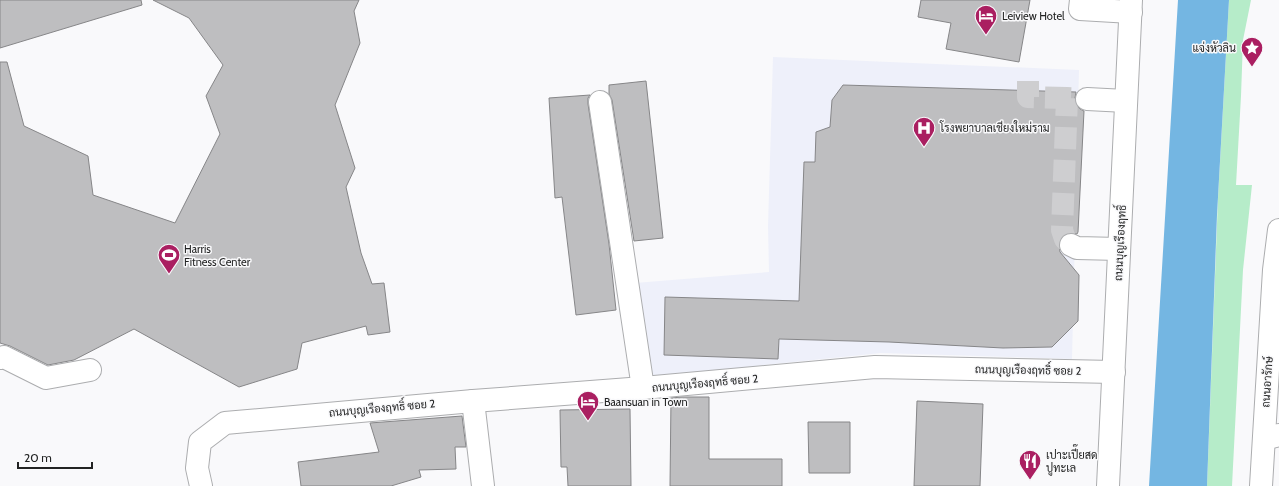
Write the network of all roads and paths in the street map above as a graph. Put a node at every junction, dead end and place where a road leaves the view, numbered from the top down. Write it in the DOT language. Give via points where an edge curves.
graph roads {
  1 [pos="1081,0"];
  2 [pos="1131,6"];
  3 [pos="1088,99"];
  4 [pos="1126,100"];
  5 [pos="600,102"];
  6 [pos="1279,230"];
  7 [pos="1071,245"];
  8 [pos="1119,249"];
  9 [pos="0,358"];
  10 [pos="90,370"];
  11 [pos="1114,372"];
  12 [pos="642,388"];
  13 [pos="473,401"];
  14 [pos="1271,437"];
  15 [pos="201,486"];
  16 [pos="483,486"];
  17 [pos="1108,486"];
  18 [pos="1261,486"];
  1 -- 2 [label="street" via="1080,9"];
  2 -- 4 [label="street, ถนนบุญเรืองฤทธิ์"];
  3 -- 4 [label="street"];
  4 -- 8 [label="street, ถนนบุญเรืองฤทธิ์"];
  5 -- 12 [label="street"];
  6 -- 14 [label="street, ถนนอารักษ์" via="1274,270"];
  7 -- 8 [label="street" via="1077,248"];
  8 -- 11 [label="street, ถนนบุญเรืองฤทธิ์"];
  9 -- 10 [label="street" via="4,357 46,378"];
  11 -- 12 [label="street, ถนนบุญเรืองฤทธิ์ ซอย 2" via="875,367"];
  11 -- 17 [label="street, ถนนบุญเรืองฤทธิ์"];
  12 -- 13 [label="street, ถนนบุญเรืองฤทธิ์ ซอย 2"];
  13 -- 15 [label="street, ถนนบุญเรืองฤทธิ์ ซอย 2" via="225,423 200,442 197,468"];
  13 -- 16 [label="street"];
  14 -- 18 [label="street, ถนนอารักษ์"];
}
